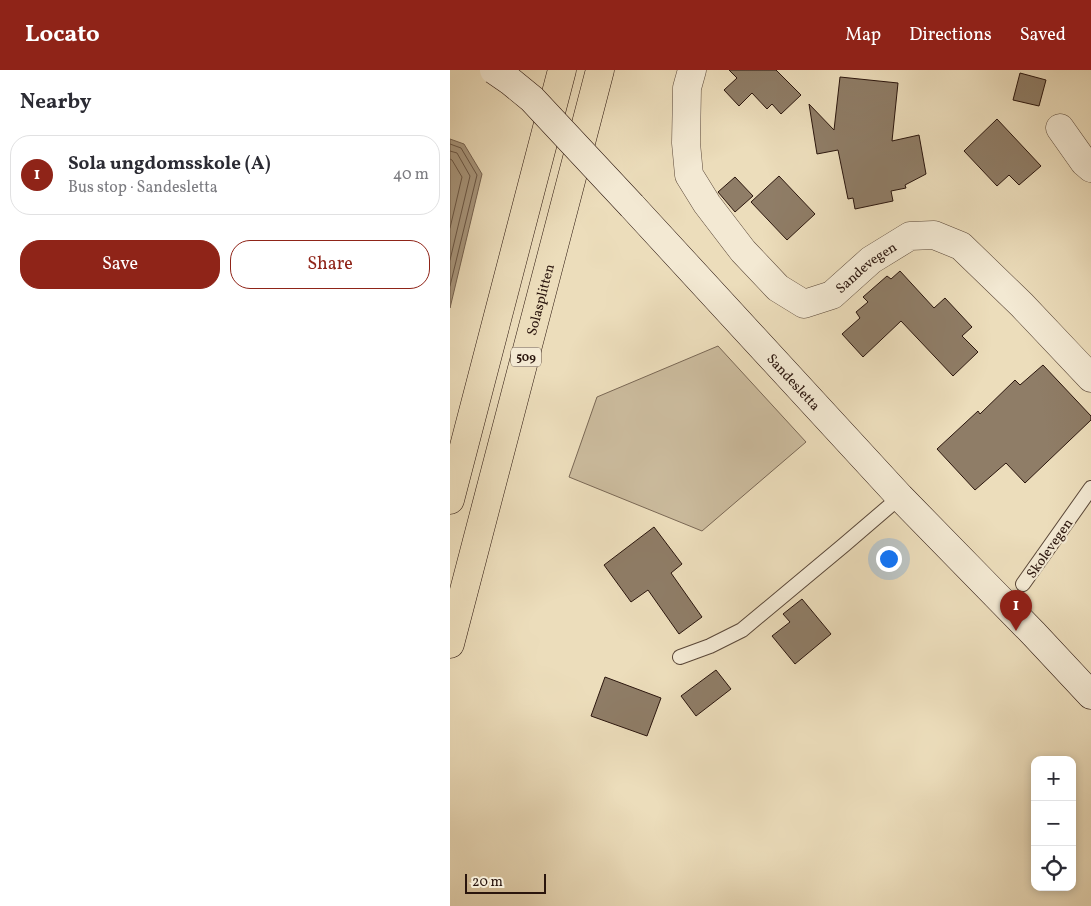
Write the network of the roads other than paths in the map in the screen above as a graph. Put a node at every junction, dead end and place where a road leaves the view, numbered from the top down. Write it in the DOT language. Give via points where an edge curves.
graph roads {
  1 [pos="494,70"];
  2 [pos="562,70"];
  3 [pos="600,70"];
  4 [pos="692,70"];
  5 [pos="1060,128"];
  6 [pos="1091,168"];
  7 [pos="1091,378"];
  8 [pos="1091,488"];
  9 [pos="900,497"];
  10 [pos="450,500"];
  11 [pos="1023,584"];
  12 [pos="450,644"];
  13 [pos="680,657"];
  14 [pos="1091,695"];
  1 -- 9 [label="street, Sandesletta, bridge" via="532,99"];
  2 -- 10 [label="highway, 509"];
  3 -- 12 [label="highway, Solasplitten / 509"];
  4 -- 7 [label="street, Sandevegen" via="687,88 686,134 690,175 707,204 743,251 778,288 804,304 832,295 871,260 910,236 934,234 961,246"];
  5 -- 6 [label="street"];
  8 -- 11 [label="lane, Skolevegen"];
  9 -- 13 [label="lane" via="742,630"];
  9 -- 14 [label="street, Sandesletta"];
}
